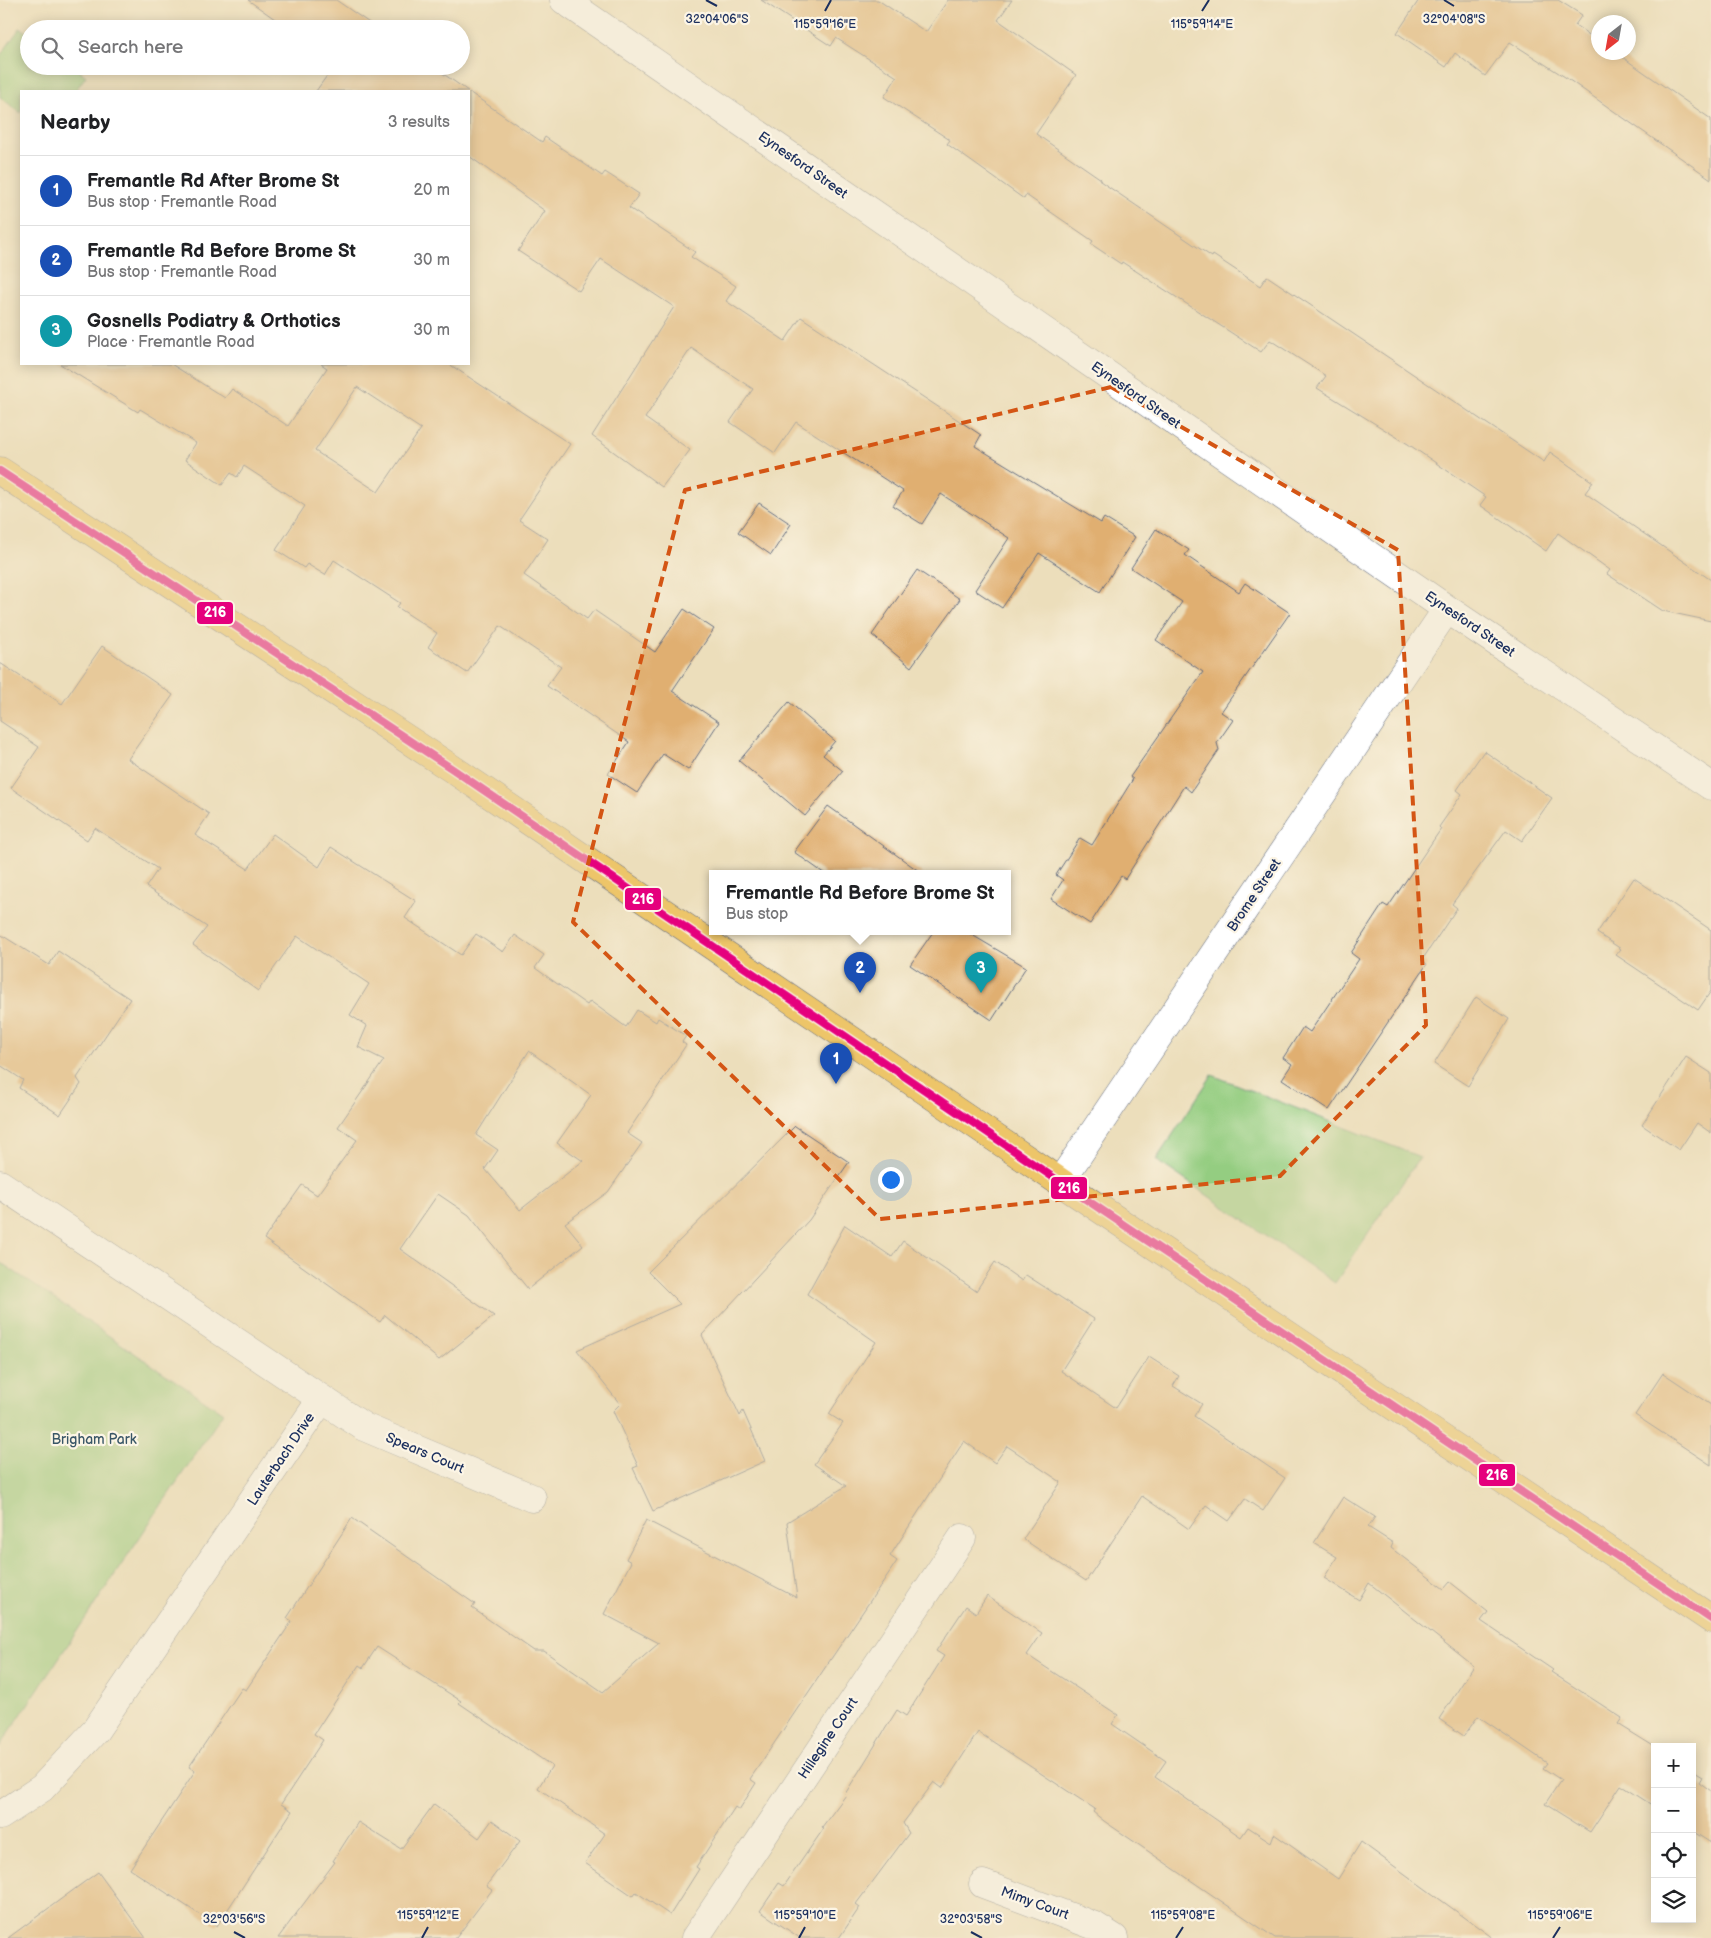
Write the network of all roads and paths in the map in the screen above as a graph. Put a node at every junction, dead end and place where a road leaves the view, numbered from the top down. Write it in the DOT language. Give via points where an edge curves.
graph roads {
  1 [pos="564,0"];
  2 [pos="0,471"];
  3 [pos="1447,609"];
  4 [pos="1711,786"];
  5 [pos="1060,1182"];
  6 [pos="0,1184"];
  7 [pos="322,1400"];
  8 [pos="532,1498"];
  9 [pos="962,1538"];
  10 [pos="1711,1619"];
  11 [pos="0,1816"];
  12 [pos="983,1884"];
  13 [pos="694,1938"];
  14 [pos="1114,1938"];
  1 -- 3 [label="street, Eynesford Street"];
  2 -- 5 [label="main road" via="451,768"];
  3 -- 4 [label="street, Eynesford Street"];
  3 -- 5 [label="street, Brome Street"];
  5 -- 10 [label="main road"];
  6 -- 7 [label="street, Lauterbach Drive"];
  7 -- 8 [label="street, Spears Court" via="364,1427"];
  7 -- 11 [label="street, Lauterbach Drive" via="95,1731 42,1788"];
  9 -- 13 [label="street, Hillegine Court"];
  12 -- 14 [label="street, Mimy Court" via="1095,1926"];
}
